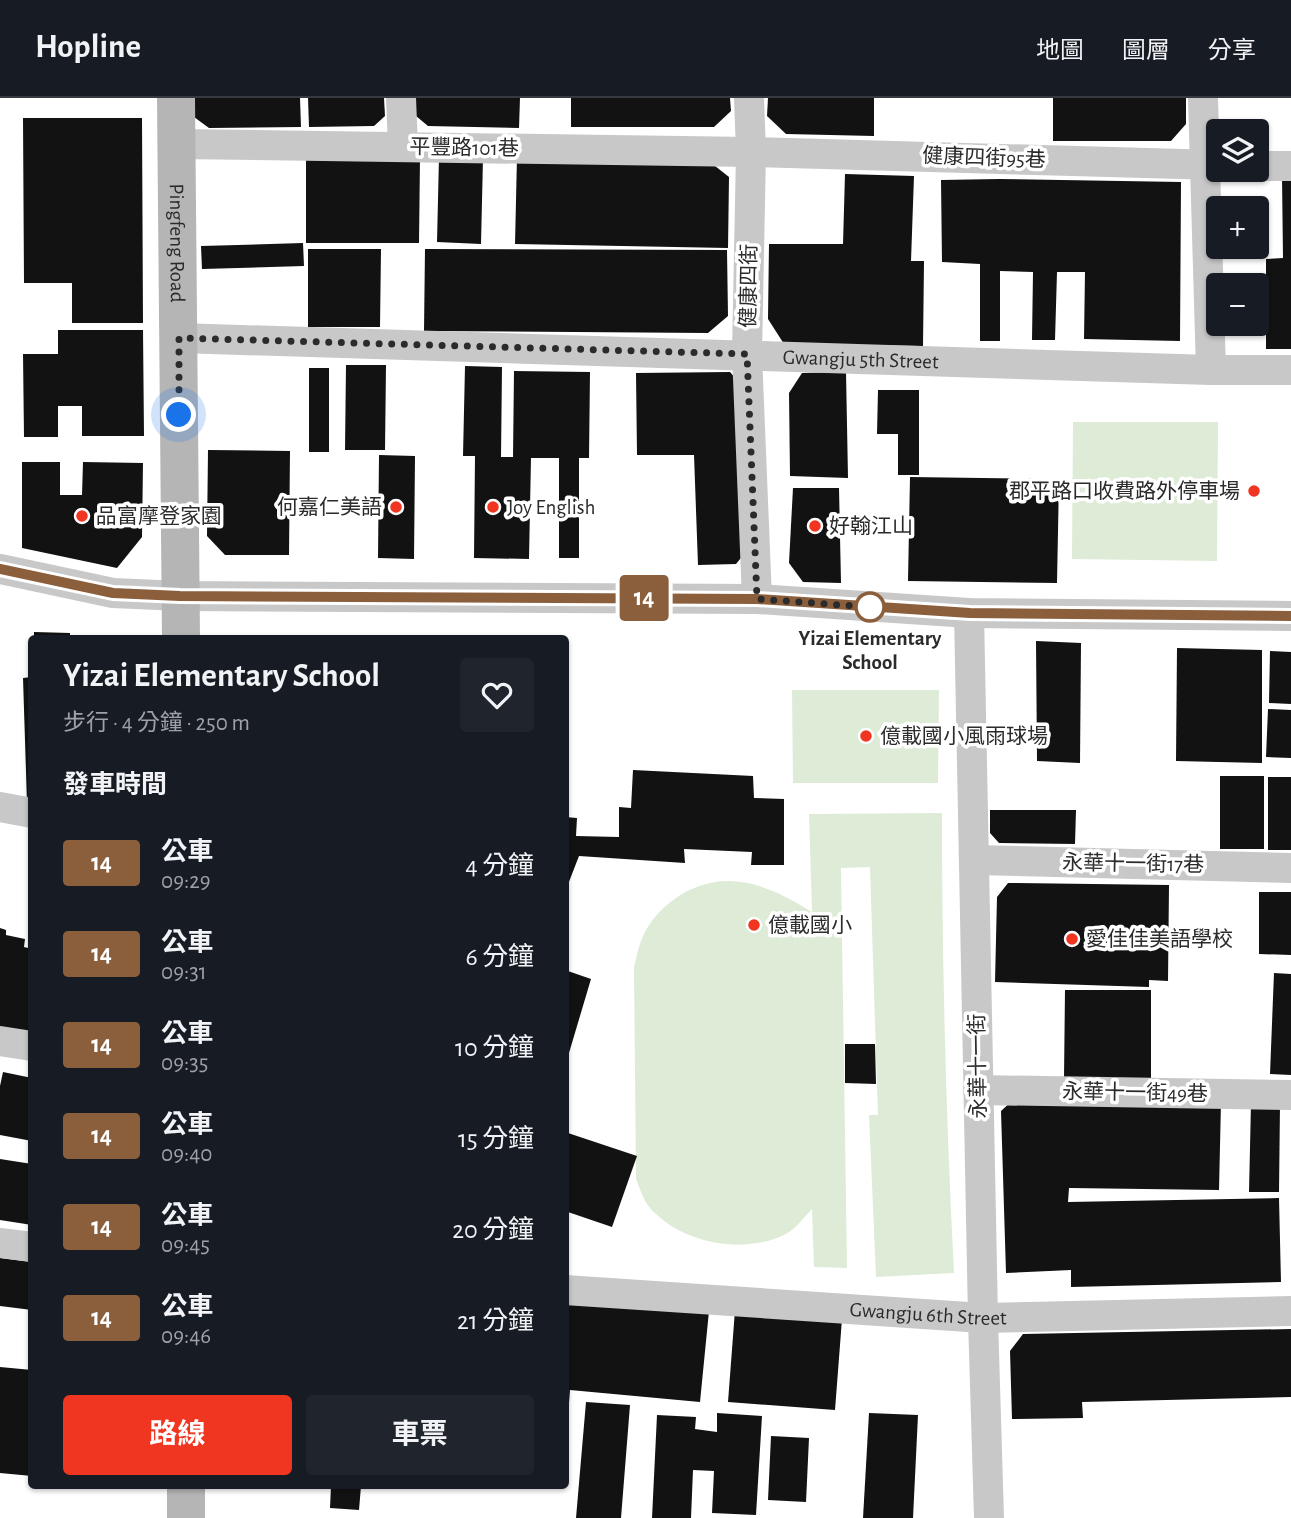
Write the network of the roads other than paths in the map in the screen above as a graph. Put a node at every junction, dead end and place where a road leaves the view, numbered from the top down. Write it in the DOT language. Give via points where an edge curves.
graph roads {
  1 [pos="176,98"];
  2 [pos="401,98"];
  3 [pos="749,98"];
  4 [pos="1203,98"];
  5 [pos="1206,123"];
  6 [pos="177,144"];
  7 [pos="403,147"];
  8 [pos="751,152"];
  9 [pos="1206,165"];
  10 [pos="1269,166"];
  11 [pos="1291,166"];
  12 [pos="1211,182"];
  13 [pos="179,338"];
  14 [pos="747,354"];
  15 [pos="1211,370"];
  16 [pos="1291,370"];
  17 [pos="0,569"];
  18 [pos="180,596"];
  19 [pos="757,599"];
  20 [pos="970,613"];
  21 [pos="1291,616"];
  22 [pos="181,635"];
  23 [pos="0,807"];
  24 [pos="28,812"];
  25 [pos="974,860"];
  26 [pos="1291,868"];
  27 [pos="0,1041"];
  28 [pos="28,1045"];
  29 [pos="978,1090"];
  30 [pos="1291,1095"];
  31 [pos="0,1244"];
  32 [pos="28,1247"];
  33 [pos="569,1290"];
  34 [pos="1291,1311"];
  35 [pos="983,1318"];
  36 [pos="186,1489"];
  37 [pos="186,1518"];
  38 [pos="989,1518"];
  1 -- 6 [label="street, Pingfeng Road"];
  2 -- 7 [label="street"];
  3 -- 8 [label="street, 健康四街"];
  4 -- 5 [label="street"];
  6 -- 7 [label="street, 平豐路101巷"];
  6 -- 13 [label="street, Pingfeng Road"];
  7 -- 8 [label="street, 平豐路101巷"];
  8 -- 9 [label="street, 健康四街95巷"];
  8 -- 14 [label="street, 健康四街"];
  10 -- 11 [label="street"];
  12 -- 15 [label="street"];
  13 -- 14 [label="street, Gwangju 5th Street"];
  13 -- 18 [label="street, Pingfeng Road"];
  14 -- 15 [label="street, Gwangju 5th Street"];
  14 -- 19 [label="street, 健康四街"];
  15 -- 16 [label="street, Gwangju 5th Street"];
  17 -- 18 [label="street" via="113,593"];
  18 -- 19 [label="street"];
  18 -- 22 [label="street, Pingfeng Road"];
  19 -- 20 [label="street"];
  20 -- 21 [label="street"];
  20 -- 25 [label="street, 永華十一街"];
  23 -- 24 [label="street"];
  25 -- 26 [label="street, 永華十一街17巷"];
  25 -- 29 [label="street, 永華十一街"];
  27 -- 28 [label="street"];
  29 -- 30 [label="street, 永華十一街49巷"];
  29 -- 35 [label="street, 永華十一街"];
  31 -- 32 [label="street"];
  33 -- 35 [label="street, Gwangju 6th Street"];
  34 -- 35 [label="street, Gwangju 6th Street"];
  35 -- 38 [label="street, 永華十一街"];
  36 -- 37 [label="street"];
}
